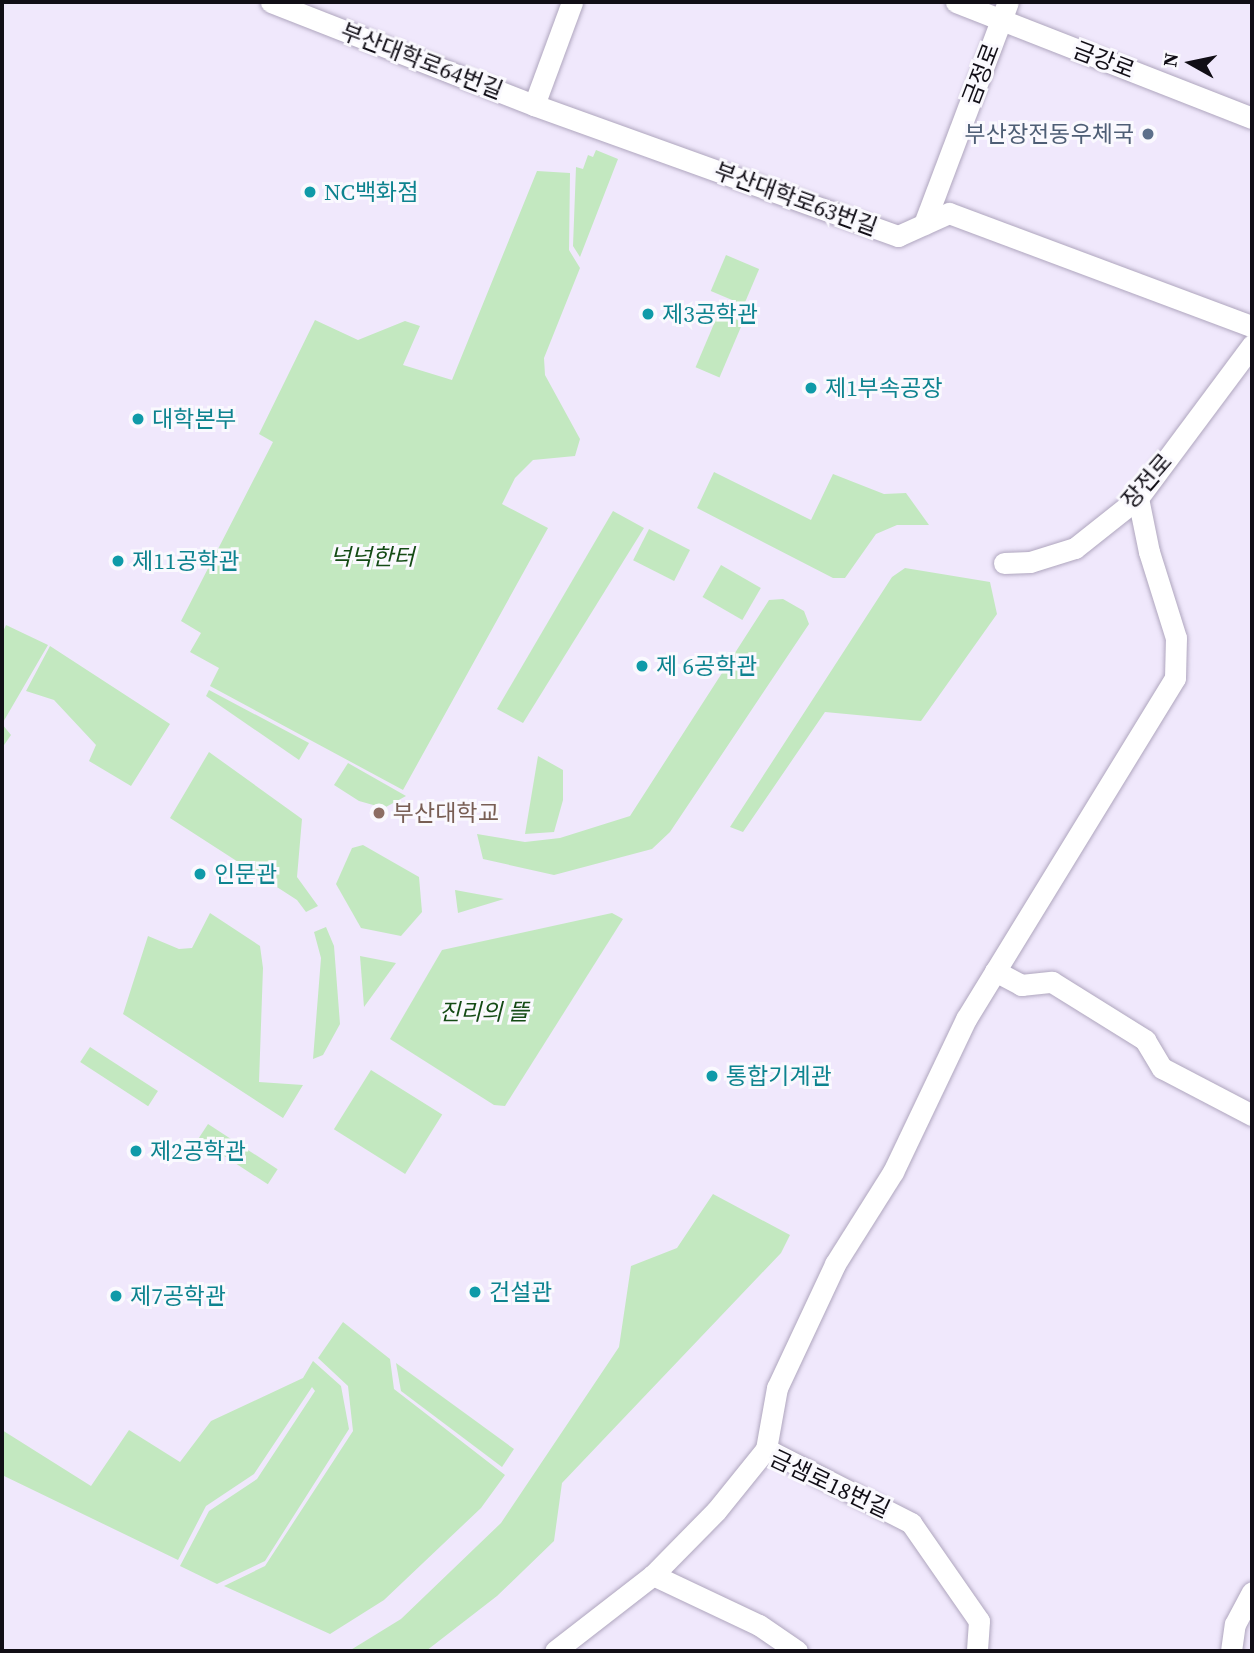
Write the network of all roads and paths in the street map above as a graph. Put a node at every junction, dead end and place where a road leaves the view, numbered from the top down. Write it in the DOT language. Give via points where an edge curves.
graph roads {
  1 [pos="271,2"];
  2 [pos="572,2"];
  3 [pos="956,2"];
  4 [pos="1005,11"];
  5 [pos="534,104"];
  6 [pos="1252,117"];
  7 [pos="924,224"];
  8 [pos="1252,326"];
  9 [pos="1252,345"];
  10 [pos="1138,498"];
  11 [pos="1004,564"];
  12 [pos="995,971"];
  13 [pos="1252,1115"];
  14 [pos="766,1449"];
  15 [pos="653,1575"];
  16 [pos="1252,1592"];
  17 [pos="555,1651"];
  18 [pos="797,1651"];
  19 [pos="977,1651"];
  20 [pos="1231,1651"];
  1 -- 5 [label="street, 부산대학로64번길"];
  2 -- 5 [label="street"];
  3 -- 4 [label="street, 금강로"];
  4 -- 6 [label="street, 금강로"];
  4 -- 7 [label="street, 금정로"];
  5 -- 7 [label="street, 부산대학로63번길" via="898,236"];
  7 -- 8 [label="street, 부산대학로63번길" via="949,213"];
  9 -- 10 [label="street, 장전로"];
  10 -- 11 [label="street, 장전로" via="1075,548 1030,562"];
  10 -- 12 [label="street" via="1149,552 1176,638 1175,678"];
  12 -- 13 [label="street" via="1021,985 1052,982 1145,1040 1162,1068"];
  12 -- 14 [label="street" via="966,1019 893,1172 806,1321 777,1388"];
  14 -- 15 [label="street, 금샘로18번길" via="716,1511"];
  14 -- 19 [label="street, 금샘로18번길" via="911,1523 979,1621"];
  15 -- 17 [label="street, 금샘로18번길"];
  15 -- 18 [label="street" via="759,1625"];
  16 -- 20 [label="street" via="1236,1624"];
}
